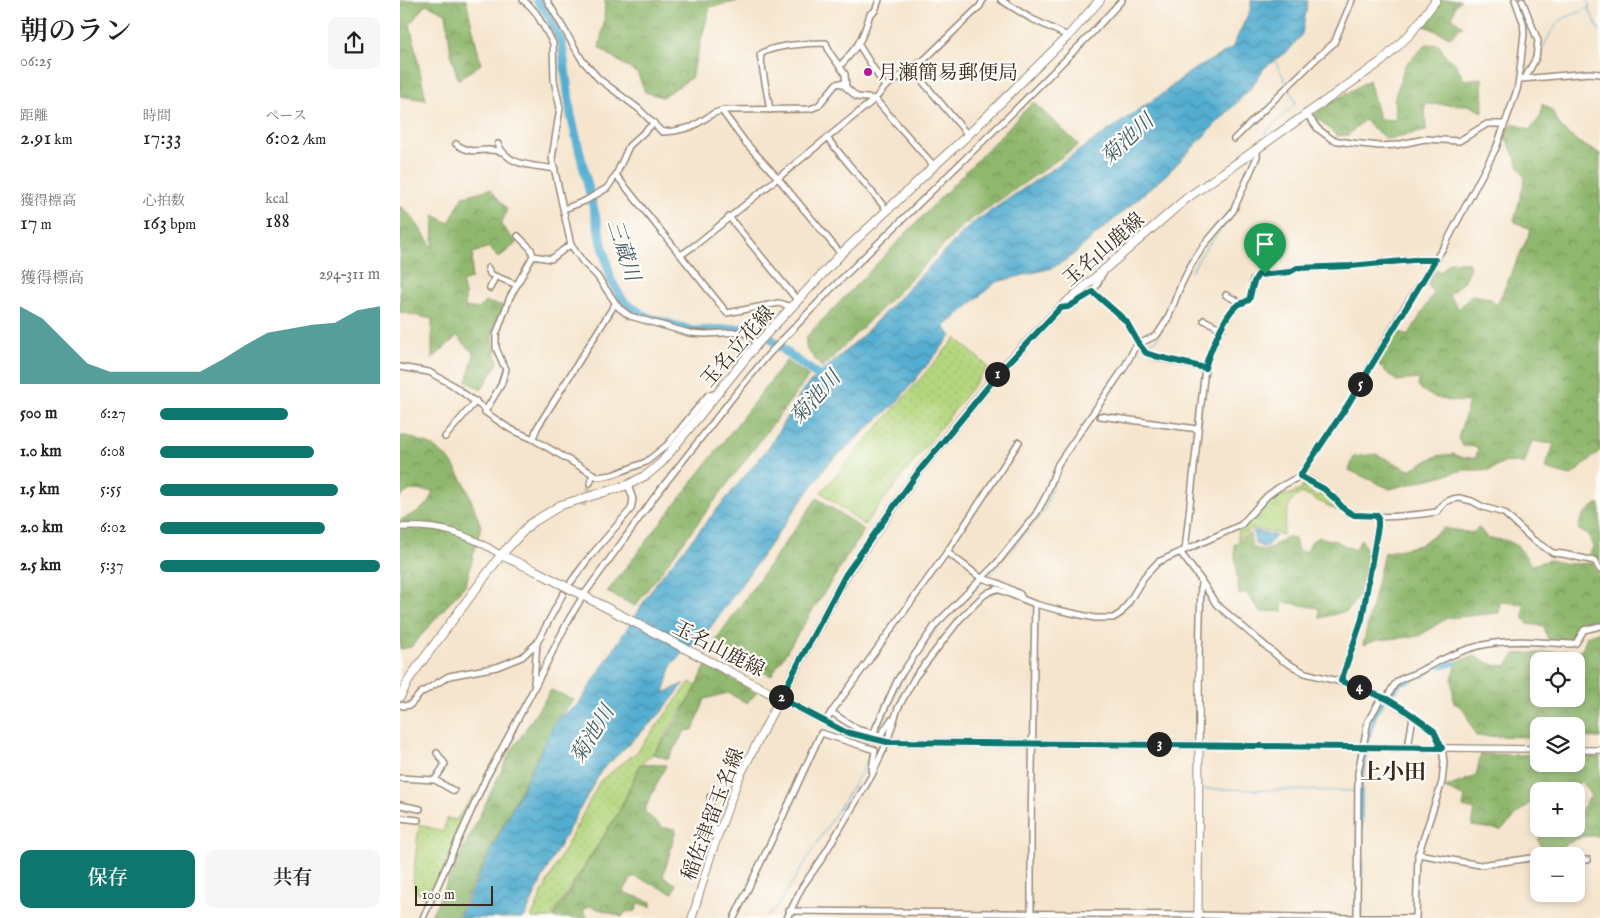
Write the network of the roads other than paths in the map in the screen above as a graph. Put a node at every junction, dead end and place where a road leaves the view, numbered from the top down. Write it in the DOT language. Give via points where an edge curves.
graph roads {
  1 [pos="523,0"];
  2 [pos="547,0"];
  3 [pos="879,0"];
  4 [pos="983,0"];
  5 [pos="1001,0"];
  6 [pos="1100,0"];
  7 [pos="1122,0"];
  8 [pos="1352,0"];
  9 [pos="1436,0"];
  10 [pos="1515,0"];
  11 [pos="1522,0"];
  12 [pos="1068,36"];
  13 [pos="859,45"];
  14 [pos="840,66"];
  15 [pos="912,69"];
  16 [pos="1600,74"];
  17 [pos="1522,79"];
  18 [pos="846,87"];
  19 [pos="885,87"];
  20 [pos="875,99"];
  21 [pos="770,110"];
  22 [pos="722,111"];
  23 [pos="1306,113"];
  24 [pos="654,123"];
  25 [pos="1504,124"];
  26 [pos="968,135"];
  27 [pos="827,138"];
  28 [pos="1234,139"];
  29 [pos="456,144"];
  30 [pos="498,144"];
  31 [pos="1258,147"];
  32 [pos="502,152"];
  33 [pos="934,166"];
  34 [pos="555,169"];
  35 [pos="616,174"];
  36 [pos="777,177"];
  37 [pos="564,208"];
  38 [pos="888,210"];
  39 [pos="729,217"];
  40 [pos="518,236"];
  41 [pos="571,246"];
  42 [pos="841,254"];
  43 [pos="680,255"];
  44 [pos="533,256"];
  45 [pos="1435,260"];
  46 [pos="488,268"];
  47 [pos="1105,269"];
  48 [pos="495,277"];
  49 [pos="517,285"];
  50 [pos="490,288"];
  51 [pos="1093,292"];
  52 [pos="1226,295"];
  53 [pos="615,304"];
  54 [pos="796,304"];
  55 [pos="1239,305"];
  56 [pos="1060,308"];
  57 [pos="1204,320"];
  58 [pos="1222,329"];
  59 [pos="758,343"];
  60 [pos="1139,344"];
  61 [pos="400,367"];
  62 [pos="1205,368"];
  63 [pos="716,394"];
  64 [pos="476,401"];
  65 [pos="486,410"];
  66 [pos="1100,416"];
  67 [pos="1198,429"];
  68 [pos="445,437"];
  69 [pos="533,439"];
  70 [pos="1019,442"];
  71 [pos="593,474"];
  72 [pos="1300,476"];
  73 [pos="590,482"];
  74 [pos="628,485"];
  75 [pos="1378,516"];
  76 [pos="400,526"];
  77 [pos="1182,551"];
  78 [pos="947,552"];
  79 [pos="501,555"];
  80 [pos="1600,570"];
  81 [pos="981,578"];
  82 [pos="1201,580"];
  83 [pos="571,582"];
  84 [pos="563,594"];
  85 [pos="586,597"];
  86 [pos="1022,599"];
  87 [pos="1035,604"];
  88 [pos="1600,626"];
  89 [pos="537,643"];
  90 [pos="1199,661"];
  91 [pos="1341,681"];
  92 [pos="534,686"];
  93 [pos="400,697"];
  94 [pos="780,698"];
  95 [pos="1384,698"];
  96 [pos="400,705"];
  97 [pos="898,708"];
  98 [pos="1413,716"];
  99 [pos="873,734"];
  100 [pos="887,742"];
  101 [pos="1032,743"];
  102 [pos="1199,745"];
  103 [pos="1363,748"];
  104 [pos="1408,748"];
  105 [pos="1442,748"];
  106 [pos="1530,749"];
  107 [pos="1585,750"];
  108 [pos="1600,750"];
  109 [pos="437,753"];
  110 [pos="872,775"];
  111 [pos="400,778"];
  112 [pos="435,780"];
  113 [pos="454,791"];
  114 [pos="710,797"];
  115 [pos="400,805"];
  116 [pos="420,809"];
  117 [pos="400,818"];
  118 [pos="418,820"];
  119 [pos="717,839"];
  120 [pos="1418,854"];
  121 [pos="1530,858"];
  122 [pos="790,911"];
  123 [pos="874,915"];
  124 [pos="1031,916"];
  125 [pos="1198,916"];
  126 [pos="423,918"];
  127 [pos="692,918"];
  128 [pos="734,918"];
  129 [pos="786,918"];
  130 [pos="1357,918"];
  131 [pos="1414,918"];
  1 -- 34 [label="street" via="536,13 553,43 554,80 560,108 552,152"];
  2 -- 24 [label="street" via="582,60"];
  3 -- 13 [label="street" via="870,14"];
  4 -- 15 [label="street"];
  5 -- 12 [label="street"];
  6 -- 12 [label="main road, 玉名立花線"];
  7 -- 85 [label="street" via="774,349 656,495"];
  8 -- 28 [label="street" via="1334,43"];
  9 -- 23 [label="main road, 玉名山鹿線" via="1411,33 1382,61"];
  10 -- 17 [label="street" via="1524,33"];
  11 -- 17 [label="street" via="1538,41 1536,58"];
  12 -- 26 [label="main road, 玉名立花線"];
  13 -- 14 [label="street"];
  13 -- 19 [label="street"];
  14 -- 18 [label="street" via="845,74"];
  14 -- 21 [label="street" via="826,43 763,52 760,55"];
  15 -- 19 [label="street"];
  15 -- 26 [label="street"];
  16 -- 17 [label="street"];
  17 -- 25 [label="street"];
  18 -- 20 [label="street" via="857,96"];
  18 -- 21 [label="street" via="836,84 818,106 810,109"];
  19 -- 20 [label="street"];
  20 -- 27 [label="street"];
  20 -- 33 [label="street"];
  21 -- 22 [label="street"];
  22 -- 24 [label="street" via="692,127 674,131 662,132"];
  22 -- 36 [label="street"];
  23 -- 25 [label="street" via="1318,129 1333,140 1380,146 1425,139 1460,142 1488,124"];
  23 -- 31 [label="main road, 玉名山鹿線"];
  24 -- 35 [label="street" via="629,146"];
  25 -- 45 [label="street" via="1496,148"];
  26 -- 33 [label="main road, 玉名立花線"];
  27 -- 36 [label="street"];
  27 -- 38 [label="street"];
  29 -- 32 [label="street" via="474,152"];
  30 -- 32 [label="street"];
  31 -- 47 [label="main road, 玉名山鹿線" via="1187,198"];
  31 -- 60 [label="street" via="1257,157 1233,212 1200,252 1157,335"];
  32 -- 34 [label="street" via="519,163"];
  33 -- 38 [label="main road, 玉名立花線"];
  34 -- 37 [label="street"];
  35 -- 37 [label="street" via="607,188 585,201"];
  35 -- 43 [label="street"];
  36 -- 39 [label="street"];
  36 -- 42 [label="street"];
  37 -- 41 [label="street"];
  38 -- 42 [label="main road, 玉名立花線"];
  39 -- 43 [label="street"];
  39 -- 54 [label="street"];
  40 -- 44 [label="street" via="531,249"];
  41 -- 44 [label="street" via="551,259"];
  41 -- 53 [label="street" via="597,276"];
  42 -- 54 [label="main road, 玉名立花線"];
  43 -- 54 [label="street" via="727,313 779,303"];
  44 -- 49 [label="street"];
  45 -- 55 [label="street" via="1297,268 1290,272 1258,275 1253,280 1249,300"];
  45 -- 72 [label="street" via="1347,406"];
  46 -- 48 [label="street"];
  47 -- 51 [label="street"];
  47 -- 56 [label="main road, 玉名山鹿線"];
  48 -- 49 [label="street"];
  48 -- 50 [label="street"];
  49 -- 65 [label="street" via="496,335 496,348 506,368 501,385"];
  51 -- 56 [label="street" via="1068,307"];
  51 -- 60 [label="street" via="1126,321"];
  52 -- 55 [label="street"];
  53 -- 59 [label="street" via="630,316 670,328 705,334 743,332"];
  53 -- 69 [label="street"];
  54 -- 59 [label="main road, 玉名立花線"];
  55 -- 58 [label="street"];
  56 -- 94 [label="main road, 玉名山鹿線" via="1000,372 919,471 846,574"];
  57 -- 58 [label="street"];
  58 -- 62 [label="street"];
  59 -- 63 [label="main road, 玉名立花線"];
  60 -- 62 [label="street" via="1155,356"];
  60 -- 81 [label="street" via="1058,464 1036,514"];
  61 -- 64 [label="street" via="429,372"];
  62 -- 67 [label="street"];
  63 -- 71 [label="street" via="708,394 667,445 646,462 612,475 598,477"];
  63 -- 74 [label="main road, 玉名立花線" via="662,462"];
  64 -- 65 [label="street"];
  64 -- 68 [label="street"];
  65 -- 69 [label="street" via="494,420"];
  66 -- 67 [label="street"];
  67 -- 77 [label="street"];
  69 -- 71 [label="street"];
  70 -- 78 [label="street"];
  71 -- 73 [label="street"];
  72 -- 75 [label="street" via="1324,489 1354,515"];
  72 -- 77 [label="street" via="1267,496 1242,525"];
  74 -- 79 [label="main road, 玉名立花線" via="561,505 530,524"];
  74 -- 83 [label="street" via="634,499 631,509"];
  75 -- 80 [label="street" via="1437,512 1445,502 1458,498 1504,513 1547,549 1595,561"];
  75 -- 91 [label="street" via="1362,619"];
  76 -- 79 [label="street" via="461,533"];
  77 -- 82 [label="street"];
  77 -- 87 [label="street" via="1158,562 1121,614 1113,618 1078,615"];
  78 -- 81 [label="street"];
  78 -- 99 [label="street" via="830,714 858,730"];
  79 -- 85 [label="main road, 玉名山鹿線"];
  79 -- 93 [label="main road, 玉名立花線" via="410,676"];
  81 -- 86 [label="street" via="1020,594"];
  81 -- 99 [label="street" via="936,624 898,679"];
  82 -- 90 [label="street"];
  82 -- 91 [label="street" via="1216,604 1282,660 1305,673"];
  84 -- 89 [label="street"];
  85 -- 92 [label="street" via="569,619"];
  85 -- 94 [label="main road, 玉名山鹿線"];
  86 -- 87 [label="street"];
  86 -- 97 [label="street" via="997,589 983,596 928,659"];
  87 -- 101 [label="street"];
  88 -- 95 [label="street" via="1584,630 1572,644 1495,642 1458,652 1401,678"];
  89 -- 92 [label="street"];
  89 -- 96 [label="street" via="522,657 497,667 450,676 421,693 410,704"];
  90 -- 102 [label="street"];
  91 -- 95 [label="street"];
  92 -- 126 [label="street" via="486,778"];
  94 -- 100 [label="main road" via="845,732"];
  94 -- 119 [label="main road, 稲佐津留玉名線" via="738,780"];
  95 -- 98 [label="street"];
  95 -- 103 [label="street" via="1368,721"];
  97 -- 99 [label="street" via="881,735"];
  97 -- 100 [label="street"];
  98 -- 104 [label="street"];
  98 -- 105 [label="street" via="1434,731"];
  100 -- 101 [label="main road"];
  100 -- 110 [label="street"];
  101 -- 102 [label="main road"];
  101 -- 124 [label="street"];
  102 -- 103 [label="street"];
  102 -- 125 [label="main road"];
  103 -- 104 [label="street"];
  103 -- 130 [label="street" via="1358,773"];
  104 -- 105 [label="street"];
  105 -- 106 [label="street"];
  105 -- 120 [label="street" via="1442,782"];
  107 -- 108 [label="street"];
  109 -- 112 [label="street" via="445,764"];
  110 -- 122 [label="street"];
  110 -- 128 [label="street" via="876,750 820,733"];
  111 -- 112 [label="street"];
  112 -- 113 [label="street"];
  114 -- 119 [label="street"];
  115 -- 116 [label="street"];
  117 -- 118 [label="street"];
  119 -- 127 [label="main road, 稲佐津留玉名線"];
  120 -- 121 [label="street" via="1480,865"];
  120 -- 131 [label="street"];
  122 -- 123 [label="street"];
  122 -- 129 [label="street"];
  123 -- 124 [label="street"];
  124 -- 125 [label="street"];
  125 -- 130 [label="street"];
  130 -- 131 [label="street"];
}
